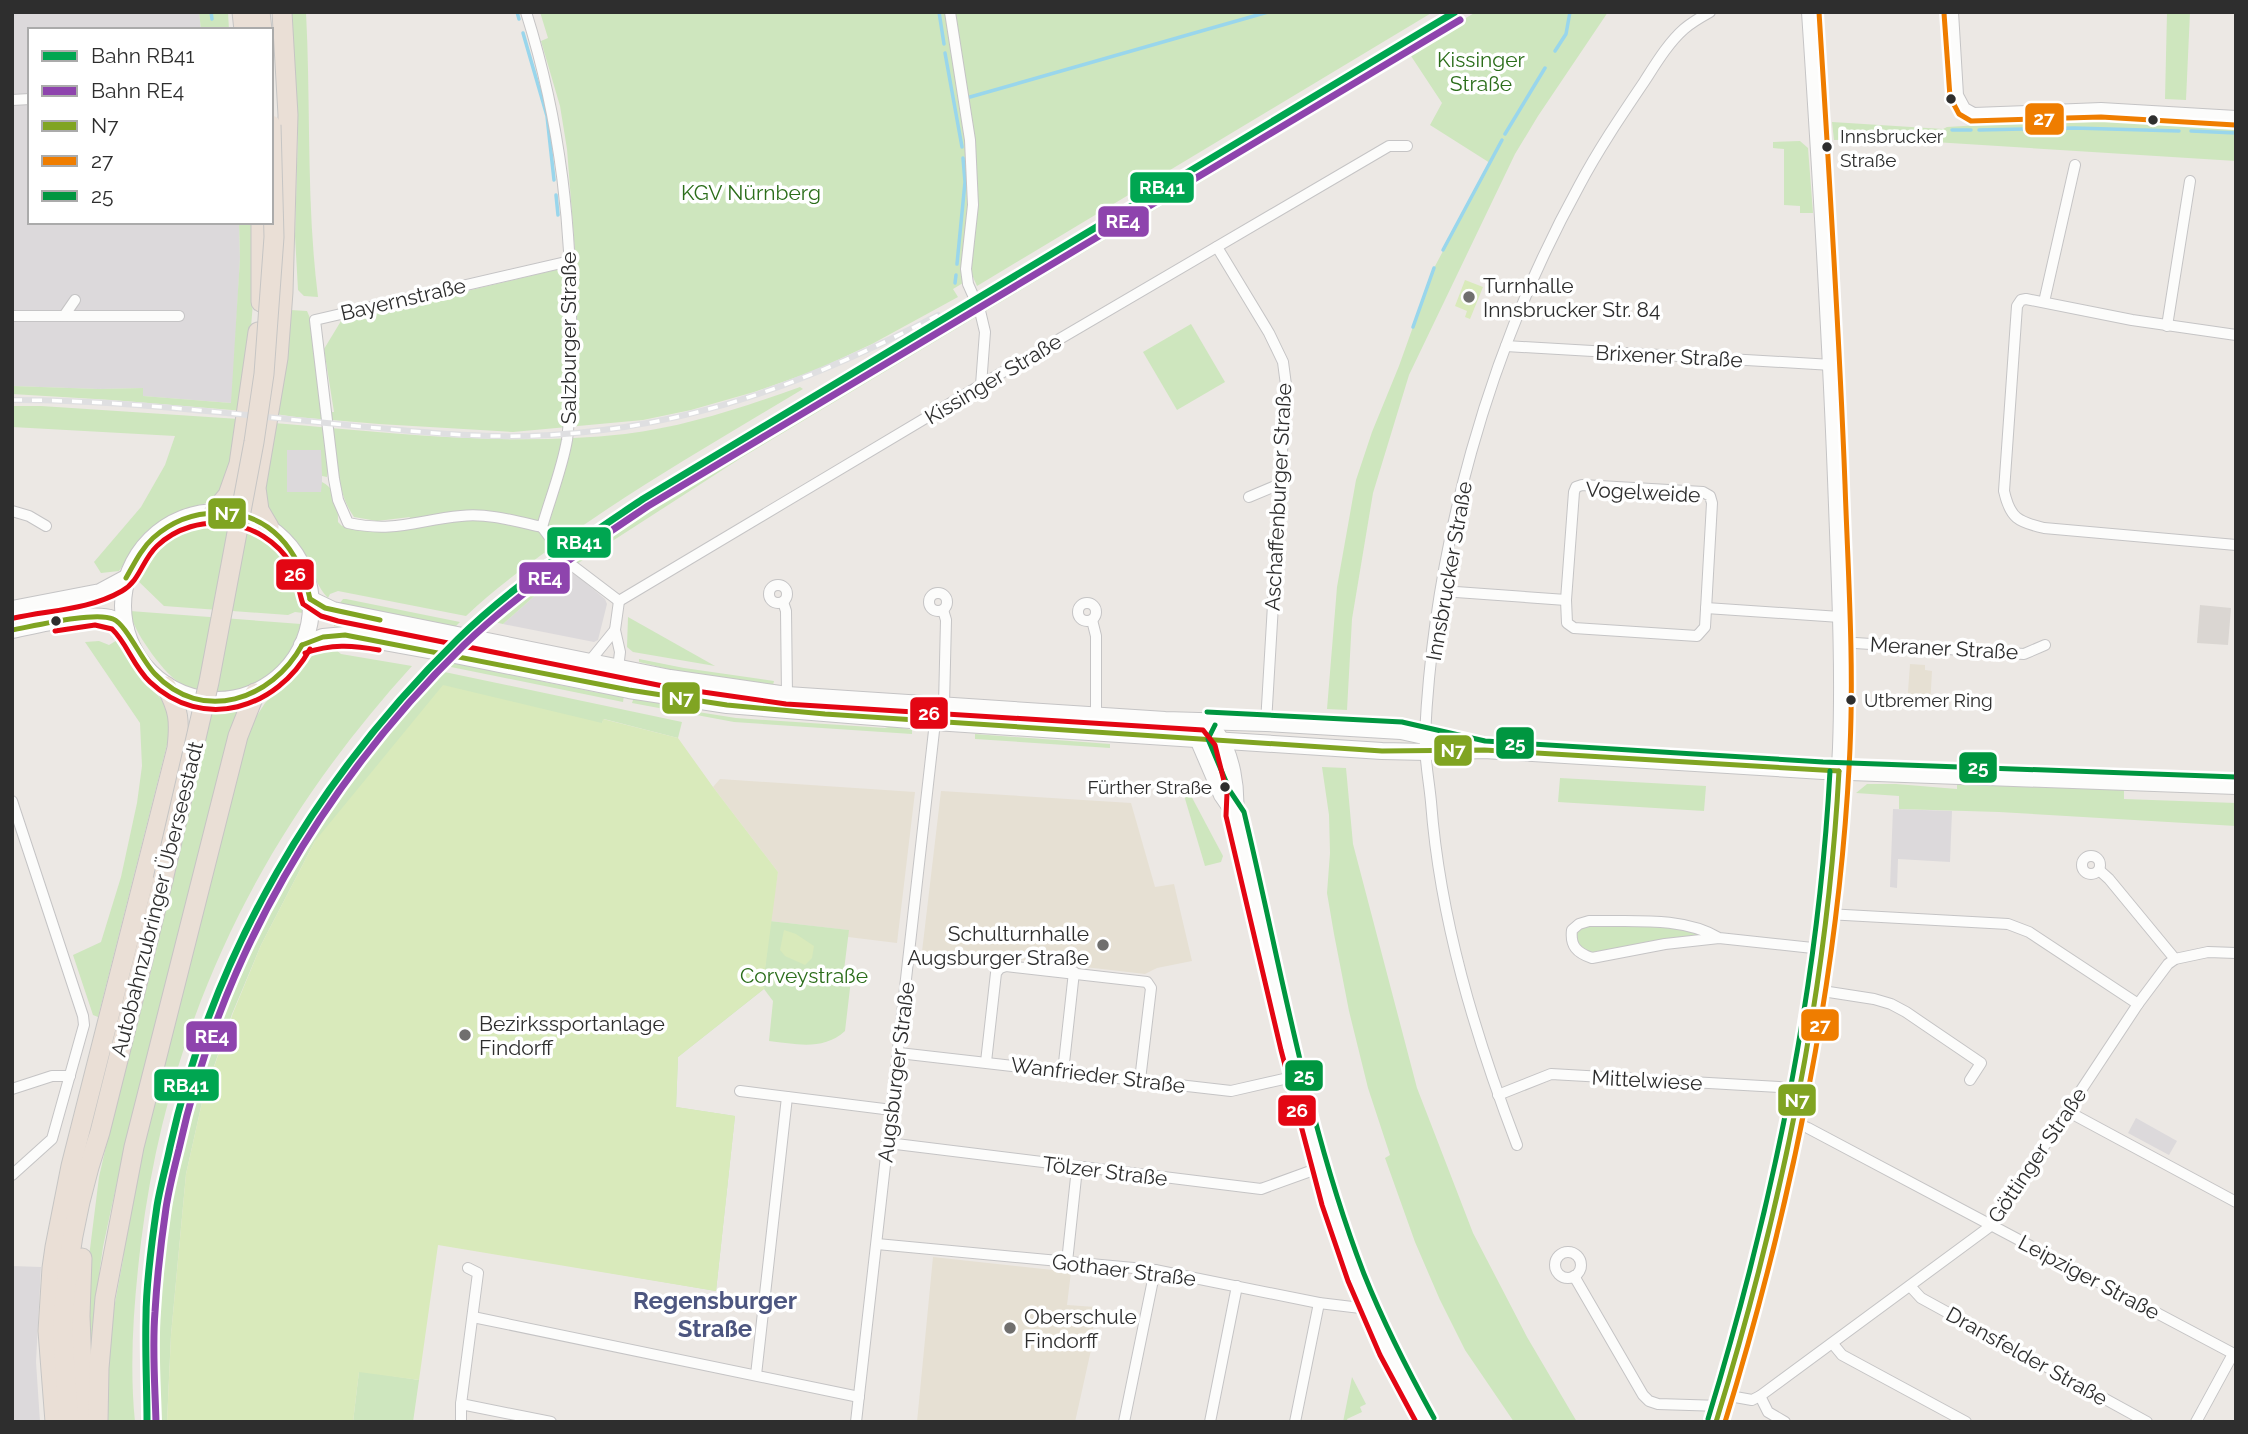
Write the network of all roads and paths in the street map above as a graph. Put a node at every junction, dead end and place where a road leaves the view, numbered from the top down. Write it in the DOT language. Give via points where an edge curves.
graph roads {
  1 [pos="260,12"];
  2 [pos="282,12"];
  3 [pos="526,12"];
  4 [pos="950,12"];
  5 [pos="1710,12"];
  6 [pos="1810,12"];
  7 [pos="1953,12"];
  8 [pos="247,26"];
  9 [pos="278,62"];
  10 [pos="273,95"];
  11 [pos="2236,116"];
  12 [pos="280,120"];
  13 [pos="1407,146"];
  14 [pos="2075,165"];
  15 [pos="2190,181"];
  16 [pos="261,224"];
  17 [pos="1217,247"];
  18 [pos="570,261"];
  19 [pos="75,300"];
  20 [pos="2044,302"];
  21 [pos="12,316"];
  22 [pos="64,316"];
  23 [pos="179,316"];
  24 [pos="2167,326"];
  25 [pos="2236,335"];
  26 [pos="1506,346"];
  27 [pos="1832,365"];
  28 [pos="981,385"];
  29 [pos="1280,484"];
  30 [pos="1249,497"];
  31 [pos="12,511"];
  32 [pos="213,513"];
  33 [pos="46,526"];
  34 [pos="269,527"];
  35 [pos="542,527"];
  36 [pos="2236,545"];
  37 [pos="126,578"];
  38 [pos="1442,592"];
  39 [pos="310,599"];
  40 [pos="1566,600"];
  41 [pos="619,601"];
  42 [pos="783,602"];
  43 [pos="1706,608"];
  44 [pos="12,609"];
  45 [pos="943,610"];
  46 [pos="1840,617"];
  47 [pos="1092,620"];
  48 [pos="12,630"];
  49 [pos="126,630"];
  50 [pos="615,630"];
  51 [pos="1840,642"];
  52 [pos="302,645"];
  53 [pos="2045,645"];
  54 [pos="589,662"];
  55 [pos="618,668"];
  56 [pos="604,685"];
  57 [pos="166,686"];
  58 [pos="255,693"];
  59 [pos="787,695"];
  60 [pos="944,705"];
  61 [pos="1096,715"];
  62 [pos="1207,720"];
  63 [pos="935,722"];
  64 [pos="1266,723"];
  65 [pos="1198,739"];
  66 [pos="1223,741"];
  67 [pos="1426,744"];
  68 [pos="1839,771"];
  69 [pos="2236,786"];
  70 [pos="12,801"];
  71 [pos="14,814"];
  72 [pos="1235,814"];
  73 [pos="2099,870"];
  74 [pos="1827,914"];
  75 [pos="1719,938"];
  76 [pos="1822,949"];
  77 [pos="2236,953"];
  78 [pos="2175,959"];
  79 [pos="1074,972"];
  80 [pos="1816,989"];
  81 [pos="2137,1004"];
  82 [pos="899,1053"];
  83 [pos="986,1062"];
  84 [pos="1063,1072"];
  85 [pos="70,1076"];
  86 [pos="1297,1076"];
  87 [pos="1140,1080"];
  88 [pos="1970,1080"];
  89 [pos="12,1089"];
  90 [pos="740,1091"];
  91 [pos="1798,1092"];
  92 [pos="1498,1095"];
  93 [pos="787,1097"];
  94 [pos="892,1110"];
  95 [pos="2067,1111"];
  96 [pos="1792,1121"];
  97 [pos="100,1132"];
  98 [pos="888,1143"];
  99 [pos="1517,1145"];
  100 [pos="1077,1168"];
  101 [pos="1319,1168"];
  102 [pos="12,1175"];
  103 [pos="2236,1202"];
  104 [pos="1992,1225"];
  105 [pos="877,1244"];
  106 [pos="480,1261"];
  107 [pos="1067,1262"];
  108 [pos="1155,1270"];
  109 [pos="1574,1276"];
  110 [pos="1237,1286"];
  111 [pos="1910,1286"];
  112 [pos="1319,1303"];
  113 [pos="1369,1310"];
  114 [pos="472,1317"];
  115 [pos="1833,1344"];
  116 [pos="2234,1355"];
  117 [pos="756,1375"];
  118 [pos="1760,1396"];
  119 [pos="859,1397"];
  120 [pos="461,1404"];
  121 [pos="1720,1408"];
  122 [pos="55,1422"];
  123 [pos="69,1422"];
  124 [pos="84,1422"];
  125 [pos="97,1422"];
  126 [pos="461,1422"];
  127 [pos="551,1422"];
  128 [pos="856,1422"];
  129 [pos="1124,1422"];
  130 [pos="1210,1422"];
  131 [pos="1296,1422"];
  132 [pos="1426,1422"];
  133 [pos="1785,1422"];
  134 [pos="1966,1422"];
  135 [pos="2147,1422"];
  136 [pos="2196,1422"];
  1 -- 8 [label="highway"];
  2 -- 9 [label="highway"];
  3 -- 18 [label="street, Salzburger Straße" via="554,119"];
  4 -- 28 [label="street" via="970,140 973,205 967,269 985,332"];
  5 -- 26 [label="street, Innsbrucker Straße" via="1682,30 1591,163 1553,233"];
  6 -- 27 [label="main road"];
  7 -- 11 [label="street" via="1958,95 1974,113 2101,108"];
  9 -- 12 [label="highway"];
  10 -- 12 [label="highway"];
  12 -- 34 [label="highway" via="283,292 278,358 256,488 259,510"];
  12 -- 97 [label="highway, Autobahnzubringer Überseestadt, bridge" via="271,294 254,442 209,682"];
  13 -- 17 [label="street, Kissinger Straße" via="1389,146"];
  14 -- 20 [label="street"];
  15 -- 24 [label="street"];
  16 -- 32 [label="highway" via="257,349 239,464 228,495"];
  17 -- 28 [label="street, Kissinger Straße"];
  17 -- 29 [label="street, Aschaffenburger Straße" via="1283,362 1286,386"];
  18 -- 35 [label="street, Salzburger Straße" via="569,420"];
  18 -- 35 [label="street, Bayernstraße" via="315,320 334,479 348,523 400,527 462,516 498,517"];
  19 -- 22 [label="street"];
  20 -- 24 [label="street"];
  20 -- 36 [label="street" via="2026,299 2017,306 2004,491 2014,516 2044,528"];
  21 -- 22 [label="street"];
  22 -- 23 [label="street"];
  24 -- 25 [label="street"];
  26 -- 27 [label="street, Brixener Straße"];
  26 -- 38 [label="street, Innsbrucker Straße" via="1467,471"];
  27 -- 46 [label="main road"];
  28 -- 41 [label="street, Kissinger Straße"];
  29 -- 30 [label="street"];
  29 -- 64 [label="street, Aschaffenburger Straße"];
  31 -- 33 [label="street"];
  32 -- 34 [label="main road" via="240,516"];
  32 -- 37 [label="main road" via="171,524 139,554"];
  34 -- 39 [label="main road" via="297,558"];
  35 -- 41 [label="street" via="569,563"];
  37 -- 44 [label="main road" via="100,592"];
  37 -- 49 [label="main road" via="122,606"];
  38 -- 40 [label="street"];
  38 -- 67 [label="street, Innsbrucker Straße"];
  39 -- 52 [label="main road"];
  39 -- 54 [label="main road" via="333,610"];
  40 -- 43 [label="street" via="1567,623 1574,628 1697,636 1705,627"];
  40 -- 43 [label="street, Vogelweide" via="1576,487 1662,489 1710,496"];
  41 -- 50 [label="street"];
  42 -- 59 [label="street"];
  43 -- 46 [label="street"];
  45 -- 60 [label="street"];
  46 -- 51 [label="main road"];
  47 -- 61 [label="street"];
  48 -- 49 [label="main road" via="101,617 116,620"];
  49 -- 57 [label="main road" via="145,663"];
  50 -- 54 [label="street"];
  50 -- 55 [label="street"];
  51 -- 53 [label="street, Meraner Straße" via="2024,654"];
  51 -- 68 [label="main road"];
  52 -- 56 [label="main road" via="345,635"];
  52 -- 58 [label="main road" via="291,665"];
  54 -- 55 [label="main road"];
  55 -- 56 [label="street"];
  55 -- 59 [label="main road"];
  56 -- 63 [label="main road" via="727,705"];
  57 -- 58 [label="main road" via="184,695 218,701"];
  57 -- 122 [label="highway" via="177,706 177,748 71,1166 52,1268 48,1331"];
  58 -- 125 [label="highway" via="238,736 134,1147 105,1298"];
  59 -- 60 [label="main road"];
  60 -- 61 [label="main road"];
  61 -- 62 [label="main road"];
  62 -- 64 [label="main road"];
  62 -- 65 [label="main road"];
  62 -- 66 [label="main road"];
  63 -- 65 [label="main road"];
  63 -- 82 [label="street, Augsburger Straße"];
  64 -- 67 [label="main road" via="1401,731"];
  65 -- 66 [label="main road"];
  65 -- 72 [label="main road"];
  66 -- 67 [label="main road"];
  66 -- 72 [label="main road" via="1236,792"];
  67 -- 68 [label="main road"];
  67 -- 92 [label="street, Innsbrucker Straße" via="1442,896"];
  68 -- 69 [label="main road"];
  68 -- 74 [label="main road"];
  70 -- 71 [label="street"];
  71 -- 85 [label="street" via="83,1016"];
  72 -- 86 [label="main road"];
  73 -- 78 [label="street"];
  74 -- 76 [label="main road"];
  74 -- 81 [label="street" via="2008,924 2029,932"];
  75 -- 75 [label="street" via="1694,927 1589,921 1572,930 1571,940 1582,955 1592,958"];
  75 -- 76 [label="street"];
  76 -- 80 [label="main road"];
  77 -- 78 [label="street" via="2208,952"];
  78 -- 81 [label="street, Göttinger Straße"];
  79 -- 83 [label="street" via="1000,968"];
  79 -- 84 [label="street"];
  79 -- 87 [label="street" via="1147,982 1151,988"];
  80 -- 88 [label="street" via="1891,1004 1906,1012 1981,1063"];
  80 -- 91 [label="main road"];
  81 -- 95 [label="street, Göttinger Straße"];
  82 -- 83 [label="street, Wanfrieder Straße"];
  82 -- 94 [label="street, Augsburger Straße"];
  83 -- 84 [label="street, Wanfrieder Straße"];
  84 -- 87 [label="street, Wanfrieder Straße"];
  85 -- 89 [label="street" via="52,1076"];
  85 -- 102 [label="street" via="52,1139"];
  86 -- 87 [label="street, Wanfrieder Straße" via="1231,1091"];
  86 -- 101 [label="main road"];
  90 -- 93 [label="street"];
  91 -- 92 [label="street, Mittelwiese" via="1779,1087 1551,1074"];
  91 -- 96 [label="main road"];
  92 -- 99 [label="street, Innsbrucker Straße"];
  93 -- 94 [label="street"];
  93 -- 117 [label="street"];
  94 -- 98 [label="street, Augsburger Straße"];
  95 -- 103 [label="street"];
  95 -- 104 [label="street, Göttinger Straße"];
  96 -- 104 [label="street, Leipziger Straße"];
  96 -- 121 [label="main road" via="1771,1222"];
  97 -- 123 [label="highway, Autobahnzubringer Überseestadt" via="85,1179 64,1310"];
  97 -- 124 [label="highway, Autobahnzubringer Überseestadt" via="82,1252"];
  98 -- 100 [label="street, Tölzer Straße"];
  98 -- 105 [label="street, Augsburger Straße"];
  100 -- 101 [label="street, Tölzer Straße" via="1262,1189"];
  100 -- 107 [label="street"];
  101 -- 113 [label="main road"];
  104 -- 111 [label="street, Göttinger Straße"];
  104 -- 116 [label="street, Leipziger Straße"];
  105 -- 107 [label="street, Gothaer Straße"];
  105 -- 119 [label="street, Augsburger Straße"];
  106 -- 114 [label="street" via="473,1270"];
  107 -- 108 [label="street, Gothaer Straße"];
  108 -- 110 [label="street, Gothaer Straße"];
  108 -- 129 [label="street"];
  109 -- 121 [label="street" via="1649,1401"];
  110 -- 112 [label="street, Gothaer Straße"];
  110 -- 130 [label="street"];
  111 -- 115 [label="street, Göttinger Straße"];
  111 -- 135 [label="street, Dransfelder Straße" via="1921,1298"];
  112 -- 113 [label="street, Gothaer Straße"];
  112 -- 131 [label="street"];
  113 -- 132 [label="main road"];
  114 -- 117 [label="street"];
  114 -- 120 [label="street"];
  115 -- 118 [label="street, Göttinger Straße"];
  115 -- 134 [label="street" via="1842,1355"];
  116 -- 136 [label="street"];
  117 -- 119 [label="street"];
  118 -- 121 [label="street"];
  118 -- 133 [label="street" via="1768,1412"];
  119 -- 128 [label="street, Augsburger Straße"];
  120 -- 126 [label="street"];
  120 -- 127 [label="street"];
}
